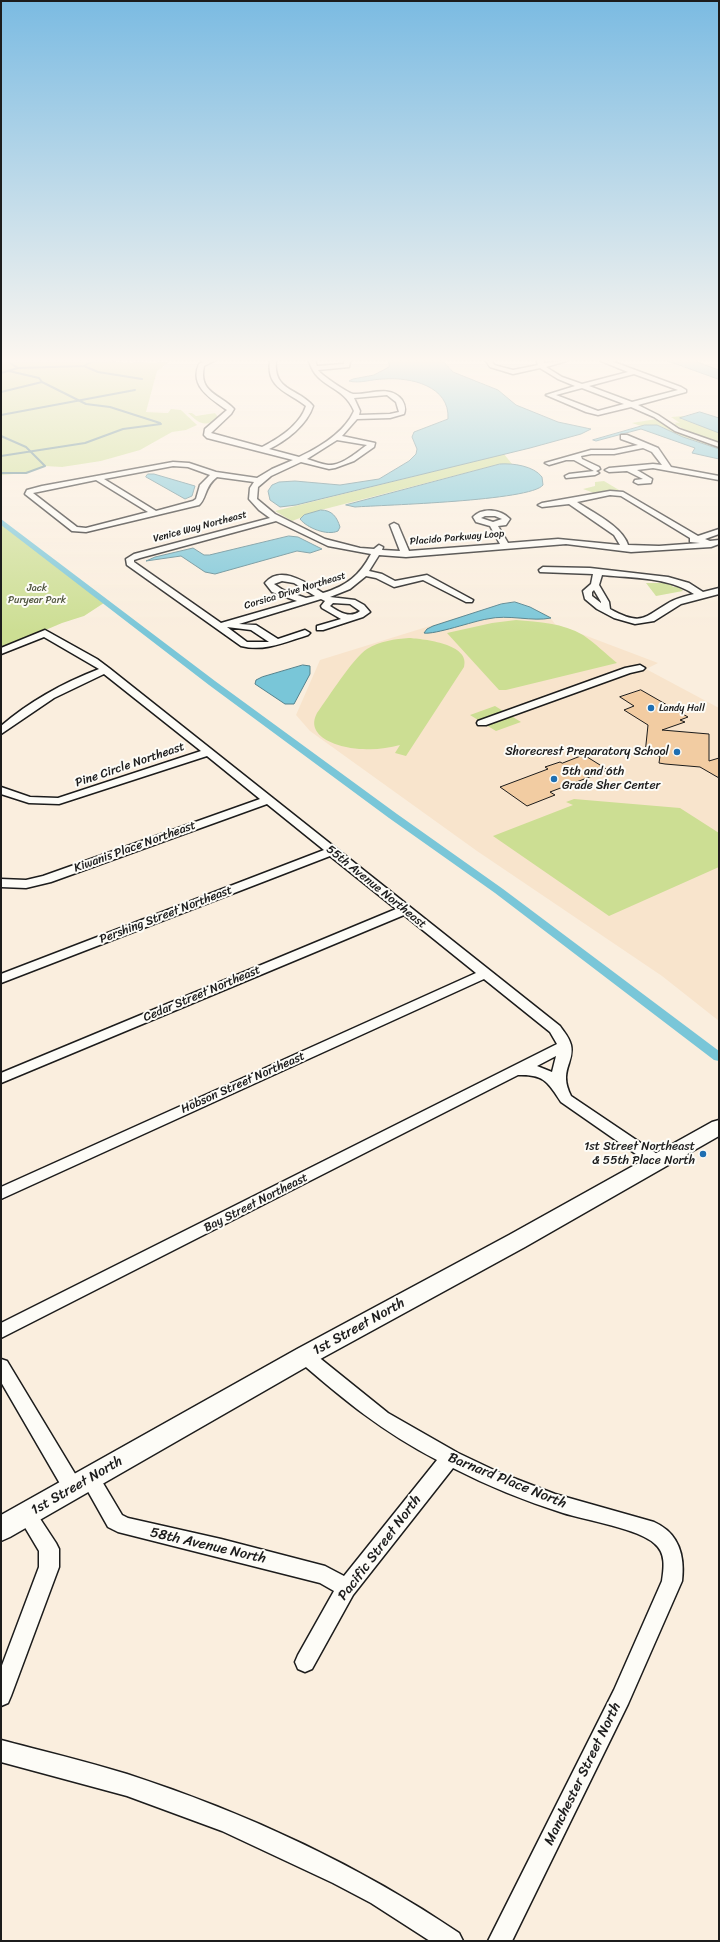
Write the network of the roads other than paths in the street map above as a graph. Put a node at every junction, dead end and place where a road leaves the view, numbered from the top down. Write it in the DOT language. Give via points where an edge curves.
graph roads {
  1 [pos="268,452"];
  2 [pos="312,452"];
  3 [pos="363,452"];
  4 [pos="616,452"];
  5 [pos="656,452"];
  6 [pos="577,458"];
  7 [pos="299,460"];
  8 [pos="549,463"];
  9 [pos="700,464"];
  10 [pos="628,468"];
  11 [pos="668,468"];
  12 [pos="596,471"];
  13 [pos="692,472"];
  14 [pos="215,474"];
  15 [pos="569,476"];
  16 [pos="96,477"];
  17 [pos="719,478"];
  18 [pos="259,481"];
  19 [pos="638,482"];
  20 [pos="570,501"];
  21 [pos="542,505"];
  22 [pos="154,513"];
  23 [pos="277,518"];
  24 [pos="493,524"];
  25 [pos="394,525"];
  26 [pos="719,530"];
  27 [pos="497,537"];
  28 [pos="698,538"];
  29 [pos="566,542"];
  30 [pos="440,543"];
  31 [pos="505,545"];
  32 [pos="716,545"];
  33 [pos="624,547"];
  34 [pos="378,549"];
  35 [pos="405,550"];
  36 [pos="543,570"];
  37 [pos="598,572"];
  38 [pos="364,573"];
  39 [pos="595,585"];
  40 [pos="719,591"];
  41 [pos="702,595"];
  42 [pos="321,596"];
  43 [pos="331,600"];
  44 [pos="469,600"];
  45 [pos="304,601"];
  46 [pos="606,610"];
  47 [pos="354,618"];
  48 [pos="221,626"];
  49 [pos="320,628"];
  50 [pos="305,633"];
  51 [pos="276,642"];
  52 [pos="1,651"];
  53 [pos="640,668"];
  54 [pos="106,670"];
  55 [pos="482,723"];
  56 [pos="1,731"];
  57 [pos="209,752"];
  58 [pos="1,790"];
  59 [pos="268,800"];
  60 [pos="332,851"];
  61 [pos="1,883"];
  62 [pos="404,910"];
  63 [pos="484,974"];
  64 [pos="1,979"];
  65 [pos="566,1046"];
  66 [pos="510,1075"];
  67 [pos="1,1078"];
  68 [pos="559,1086"];
  69 [pos="719,1127"];
  70 [pos="658,1162"];
  71 [pos="1,1193"];
  72 [pos="1,1331"];
  73 [pos="305,1356"];
  74 [pos="1,1366"];
  75 [pos="448,1459"];
  76 [pos="81,1483"];
  77 [pos="26,1514"];
  78 [pos="1,1529"];
  79 [pos="346,1588"];
  80 [pos="661,1605"];
  81 [pos="305,1662"];
  82 [pos="1,1696"];
  83 [pos="1,1751"];
  84 [pos="451,1941"];
  85 [pos="500,1941"];
  1 -- 7 [label="street"];
  2 -- 7 [label="street"];
  3 -- 7 [label="street" via="336,466 322,466"];
  4 -- 6 [label="street" via="591,452 578,455"];
  5 -- 11 [label="street"];
  6 -- 8 [label="street"];
  6 -- 12 [label="street"];
  7 -- 18 [label="street"];
  9 -- 13 [label="street"];
  10 -- 11 [label="street"];
  10 -- 12 [label="street" via="609,470 607,474"];
  10 -- 19 [label="street" via="648,479"];
  11 -- 13 [label="street"];
  12 -- 15 [label="street"];
  13 -- 17 [label="street"];
  14 -- 16 [label="street" via="189,465 173,464"];
  14 -- 18 [label="street"];
  14 -- 22 [label="street" via="204,484 200,500"];
  16 -- 22 [label="street"];
  16 -- 22 [label="street" via="36,489 29,494 75,529 80,530"];
  18 -- 23 [label="street, Placido Parkway Loop" via="254,488 253,499 257,505"];
  20 -- 21 [label="street"];
  20 -- 28 [label="street" via="610,493 623,494 682,531"];
  20 -- 33 [label="street" via="617,533 622,538"];
  23 -- 34 [label="street, Placido Parkway Loop" via="330,543"];
  23 -- 48 [label="street, Venice Way Northeast" via="130,559 130,564"];
  24 -- 27 [label="street"];
  25 -- 35 [label="street"];
  26 -- 28 [label="street, Placido Parkway Loop"];
  27 -- 29 [label="street, Placido Parkway Loop"];
  27 -- 31 [label="street"];
  28 -- 32 [label="street"];
  28 -- 33 [label="street, Placido Parkway Loop" via="667,544"];
  29 -- 31 [label="street, Placido Parkway Loop"];
  29 -- 33 [label="street, Placido Parkway Loop"];
  30 -- 35 [label="street, Placido Parkway Loop"];
  31 -- 35 [label="street, Placido Parkway Loop" via="432,553"];
  32 -- 33 [label="street, Placido Parkway Loop" via="680,549"];
  34 -- 35 [label="street, Placido Parkway Loop"];
  34 -- 38 [label="street, Corsica Drive Northeast"];
  36 -- 37 [label="street"];
  37 -- 39 [label="street"];
  37 -- 41 [label="street" via="673,581 686,585"];
  38 -- 42 [label="street, Corsica Drive Northeast" via="353,585"];
  38 -- 44 [label="street" via="379,576 394,584 424,577"];
  39 -- 46 [label="street" via="605,602"];
  39 -- 46 [label="street" via="587,591 588,597"];
  40 -- 41 [label="street"];
  41 -- 46 [label="street" via="676,603 646,621 624,618"];
  42 -- 43 [label="street"];
  42 -- 45 [label="street, Corsica Drive Northeast"];
  42 -- 45 [label="street" via="293,580 280,579 269,583 278,592"];
  43 -- 47 [label="street" via="325,606 332,612"];
  43 -- 47 [label="street" via="347,600 363,609 365,612"];
  45 -- 48 [label="street, Corsica Drive Northeast"];
  47 -- 49 [label="street"];
  48 -- 51 [label="street" via="253,627"];
  48 -- 51 [label="street" via="244,644 252,647"];
  50 -- 51 [label="street"];
  52 -- 54 [label="street, 55th Avenue Northeast" via="45,633"];
  53 -- 55 [label="street" via="628,670"];
  54 -- 56 [label="street" via="41,701"];
  54 -- 57 [label="street, 55th Avenue Northeast"];
  57 -- 58 [label="street, Pine Circle Northeast" via="59,801 27,801"];
  57 -- 59 [label="street, 55th Avenue Northeast"];
  59 -- 60 [label="street, 55th Avenue Northeast"];
  59 -- 61 [label="street, Kiwanis Place Northeast" via="47,879 26,884"];
  60 -- 62 [label="street, 55th Avenue Northeast"];
  60 -- 64 [label="street, Pershing Street Northeast"];
  62 -- 63 [label="street, 55th Avenue Northeast"];
  62 -- 67 [label="street, Cedar Street Northeast"];
  63 -- 65 [label="street, 55th Avenue Northeast" via="555,1029"];
  63 -- 71 [label="street, Hobson Street Northeast"];
  65 -- 66 [label="street, Bay Street Northeast"];
  65 -- 68 [label="street" via="558,1070"];
  66 -- 68 [label="street, Bay Street Northeast" via="536,1070 548,1075"];
  66 -- 72 [label="street, Bay Street Northeast"];
  68 -- 70 [label="street" via="572,1104"];
  69 -- 70 [label="street, 1st Street North"];
  70 -- 73 [label="street, 1st Street North"];
  73 -- 75 [label="street, Barnard Place North" via="392,1425"];
  73 -- 76 [label="street, 1st Street North"];
  74 -- 76 [label="street, 58th Avenue North"];
  75 -- 79 [label="street, Pacific Street North"];
  75 -- 80 [label="street, Barnard Place North" via="554,1502 657,1533 666,1541 673,1553 674,1568 672,1581"];
  76 -- 77 [label="street, 1st Street North"];
  76 -- 79 [label="street, 58th Avenue North" via="115,1521 125,1526 325,1575"];
  77 -- 78 [label="street, 1st Street North"];
  77 -- 82 [label="street" via="49,1549 50,1556 46,1575"];
  79 -- 81 [label="street, Pacific Street North"];
  80 -- 85 [label="street, Manchester Street North" via="621,1697"];
  83 -- 84 [label="street" via="143,1790 257,1833 336,1872 427,1924"];
}
